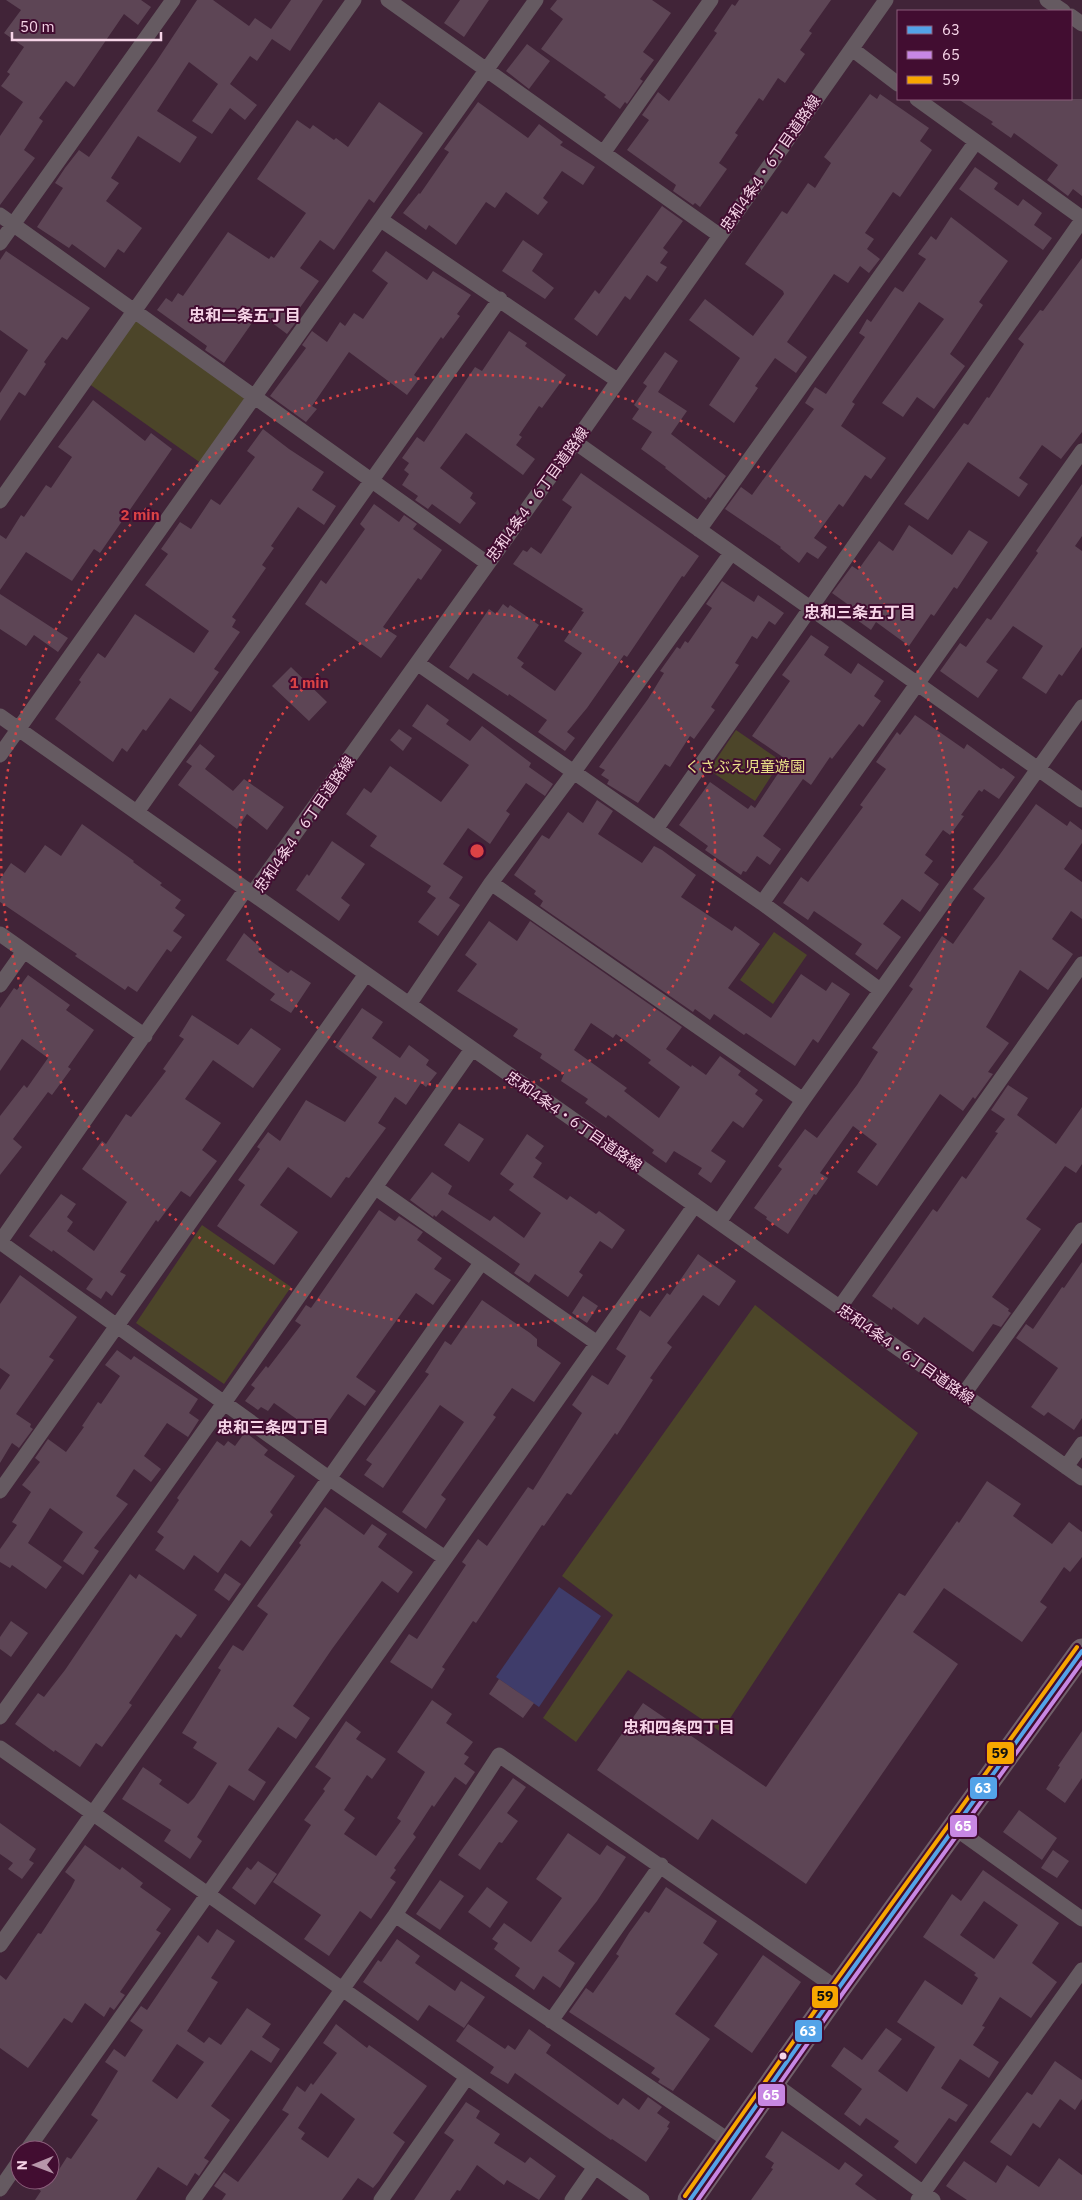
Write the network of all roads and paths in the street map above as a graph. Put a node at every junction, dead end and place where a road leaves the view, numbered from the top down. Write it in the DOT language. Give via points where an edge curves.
graph roads {
  1 [pos="173,0"];
  2 [pos="354,0"];
  3 [pos="388,0"];
  4 [pos="536,0"];
  5 [pos="712,0"];
  6 [pos="886,0"];
  7 [pos="1048,0"];
  8 [pos="1062,10"];
  9 [pos="852,49"];
  10 [pos="487,70"];
  11 [pos="897,83"];
  12 [pos="918,100"];
  13 [pos="975,142"];
  14 [pos="604,152"];
  15 [pos="0,215"];
  16 [pos="1082,219"];
  17 [pos="381,220"];
  18 [pos="13,224"];
  19 [pos="719,235"];
  20 [pos="0,243"];
  21 [pos="500,299"];
  22 [pos="135,310"];
  23 [pos="617,380"];
  24 [pos="255,396"];
  25 [pos="575,442"];
  26 [pos="1082,451"];
  27 [pos="371,480"];
  28 [pos="0,501"];
  29 [pos="699,530"];
  30 [pos="731,553"];
  31 [pos="487,563"];
  32 [pos="809,607"];
  33 [pos="417,663"];
  34 [pos="918,684"];
  35 [pos="1082,707"];
  36 [pos="0,716"];
  37 [pos="19,730"];
  38 [pos="0,755"];
  39 [pos="1038,769"];
  40 [pos="573,773"];
  41 [pos="1082,800"];
  42 [pos="137,812"];
  43 [pos="656,828"];
  44 [pos="490,883"];
  45 [pos="249,892"];
  46 [pos="762,903"];
  47 [pos="0,934"];
  48 [pos="24,951"];
  49 [pos="1082,964"];
  50 [pos="366,974"];
  51 [pos="0,984"];
  52 [pos="880,990"];
  53 [pos="410,1003"];
  54 [pos="145,1036"];
  55 [pos="472,1049"];
  56 [pos="803,1100"];
  57 [pos="376,1188"];
  58 [pos="694,1205"];
  59 [pos="719,1222"];
  60 [pos="1082,1230"];
  61 [pos="0,1242"];
  62 [pos="481,1263"];
  63 [pos="840,1307"];
  64 [pos="117,1326"];
  65 [pos="597,1343"];
  66 [pos="963,1395"];
  67 [pos="224,1403"];
  68 [pos="1082,1444"];
  69 [pos="1066,1467"];
  70 [pos="1082,1478"];
  71 [pos="330,1479"];
  72 [pos="0,1491"];
  73 [pos="445,1558"];
  74 [pos="1082,1651"];
  75 [pos="0,1717"];
  76 [pos="0,1748"];
  77 [pos="93,1813"];
  78 [pos="956,1829"];
  79 [pos="661,1865"];
  80 [pos="209,1895"];
  81 [pos="395,1915"];
  82 [pos="1082,1919"];
  83 [pos="0,1945"];
  84 [pos="1082,1970"];
  85 [pos="342,1989"];
  86 [pos="838,1989"];
  87 [pos="551,2021"];
  88 [pos="467,2078"];
  89 [pos="773,2083"];
  90 [pos="34,2140"];
  91 [pos="731,2142"];
  92 [pos="595,2167"];
  93 [pos="10,2174"];
  94 [pos="0,2188"];
  95 [pos="925,2198"];
  96 [pos="193,2200"];
  97 [pos="381,2200"];
  98 [pos="572,2200"];
  99 [pos="642,2200"];
  100 [pos="690,2200"];
  1 -- 18 [label="street"];
  2 -- 22 [label="street"];
  3 -- 10 [label="street"];
  4 -- 10 [label="street"];
  5 -- 14 [label="street"];
  6 -- 9 [label="street, 忠和4条4・6丁目道路線"];
  7 -- 8 [label="street"];
  9 -- 11 [label="street"];
  9 -- 19 [label="street, 忠和4条4・6丁目道路線"];
  10 -- 14 [label="street"];
  10 -- 17 [label="street"];
  12 -- 13 [label="street"];
  13 -- 16 [label="street"];
  13 -- 29 [label="street"];
  14 -- 19 [label="street"];
  15 -- 18 [label="street"];
  16 -- 32 [label="street"];
  17 -- 21 [label="street"];
  17 -- 24 [label="street"];
  18 -- 20 [label="street"];
  18 -- 22 [label="street"];
  19 -- 23 [label="street, 忠和4条4・6丁目道路線"];
  21 -- 23 [label="street"];
  21 -- 27 [label="street"];
  22 -- 24 [label="street"];
  22 -- 28 [label="street"];
  23 -- 25 [label="street, 忠和4条4・6丁目道路線"];
  24 -- 27 [label="street"];
  24 -- 37 [label="street"];
  25 -- 29 [label="street"];
  25 -- 31 [label="street, 忠和4条4・6丁目道路線"];
  26 -- 34 [label="street"];
  27 -- 31 [label="street"];
  27 -- 42 [label="street"];
  29 -- 30 [label="street"];
  30 -- 32 [label="street"];
  30 -- 40 [label="street"];
  31 -- 33 [label="street, 忠和4条4・6丁目道路線"];
  32 -- 34 [label="street"];
  32 -- 43 [label="street"];
  33 -- 40 [label="street"];
  33 -- 45 [label="street, 忠和4条4・6丁目道路線"];
  34 -- 39 [label="street"];
  34 -- 46 [label="street"];
  35 -- 39 [label="street"];
  36 -- 37 [label="street"];
  37 -- 38 [label="street"];
  37 -- 42 [label="street"];
  39 -- 41 [label="street"];
  39 -- 52 [label="street"];
  40 -- 43 [label="street"];
  40 -- 44 [label="street"];
  42 -- 45 [label="street"];
  43 -- 46 [label="street"];
  44 -- 53 [label="street"];
  44 -- 56 [label="street"];
  45 -- 50 [label="street, 忠和4条4・6丁目道路線"];
  45 -- 54 [label="street"];
  46 -- 52 [label="street"];
  47 -- 48 [label="street"];
  48 -- 51 [label="street"];
  48 -- 54 [label="street"];
  49 -- 63 [label="street"];
  50 -- 53 [label="street, 忠和4条4・6丁目道路線"];
  50 -- 64 [label="street"];
  52 -- 56 [label="street"];
  53 -- 55 [label="street, 忠和4条4・6丁目道路線"];
  54 -- 61 [label="street"];
  55 -- 57 [label="street"];
  55 -- 58 [label="street, 忠和4条4・6丁目道路線"];
  56 -- 59 [label="street"];
  57 -- 62 [label="street"];
  57 -- 67 [label="street"];
  58 -- 59 [label="street, 忠和4条4・6丁目道路線"];
  58 -- 65 [label="street"];
  59 -- 63 [label="street, 忠和4条4・6丁目道路線"];
  60 -- 66 [label="street"];
  61 -- 64 [label="street"];
  62 -- 65 [label="street"];
  62 -- 71 [label="street"];
  63 -- 66 [label="street, 忠和4条4・6丁目道路線"];
  64 -- 67 [label="street"];
  64 -- 72 [label="street"];
  65 -- 73 [label="street"];
  66 -- 69 [label="street, 忠和4条4・6丁目道路線"];
  67 -- 71 [label="street"];
  67 -- 75 [label="street"];
  68 -- 69 [label="street"];
  69 -- 70 [label="street, 忠和4条4・6丁目道路線"];
  71 -- 73 [label="street"];
  71 -- 77 [label="street"];
  73 -- 80 [label="street"];
  74 -- 78 [label="main road"];
  76 -- 77 [label="street"];
  77 -- 80 [label="street"];
  77 -- 83 [label="street"];
  78 -- 82 [label="street"];
  78 -- 86 [label="main road"];
  79 -- 81 [label="street" via="499,1755"];
  79 -- 86 [label="street"];
  79 -- 87 [label="street"];
  80 -- 85 [label="street"];
  80 -- 90 [label="street"];
  81 -- 85 [label="street"];
  81 -- 87 [label="street"];
  84 -- 95 [label="street"];
  85 -- 88 [label="street"];
  85 -- 96 [label="street"];
  86 -- 89 [label="main road"];
  87 -- 91 [label="street"];
  88 -- 92 [label="street"];
  88 -- 97 [label="street"];
  89 -- 91 [label="main road"];
  89 -- 95 [label="street"];
  91 -- 100 [label="main road"];
  92 -- 98 [label="street"];
  92 -- 99 [label="street"];
  93 -- 94 [label="street"];
}
